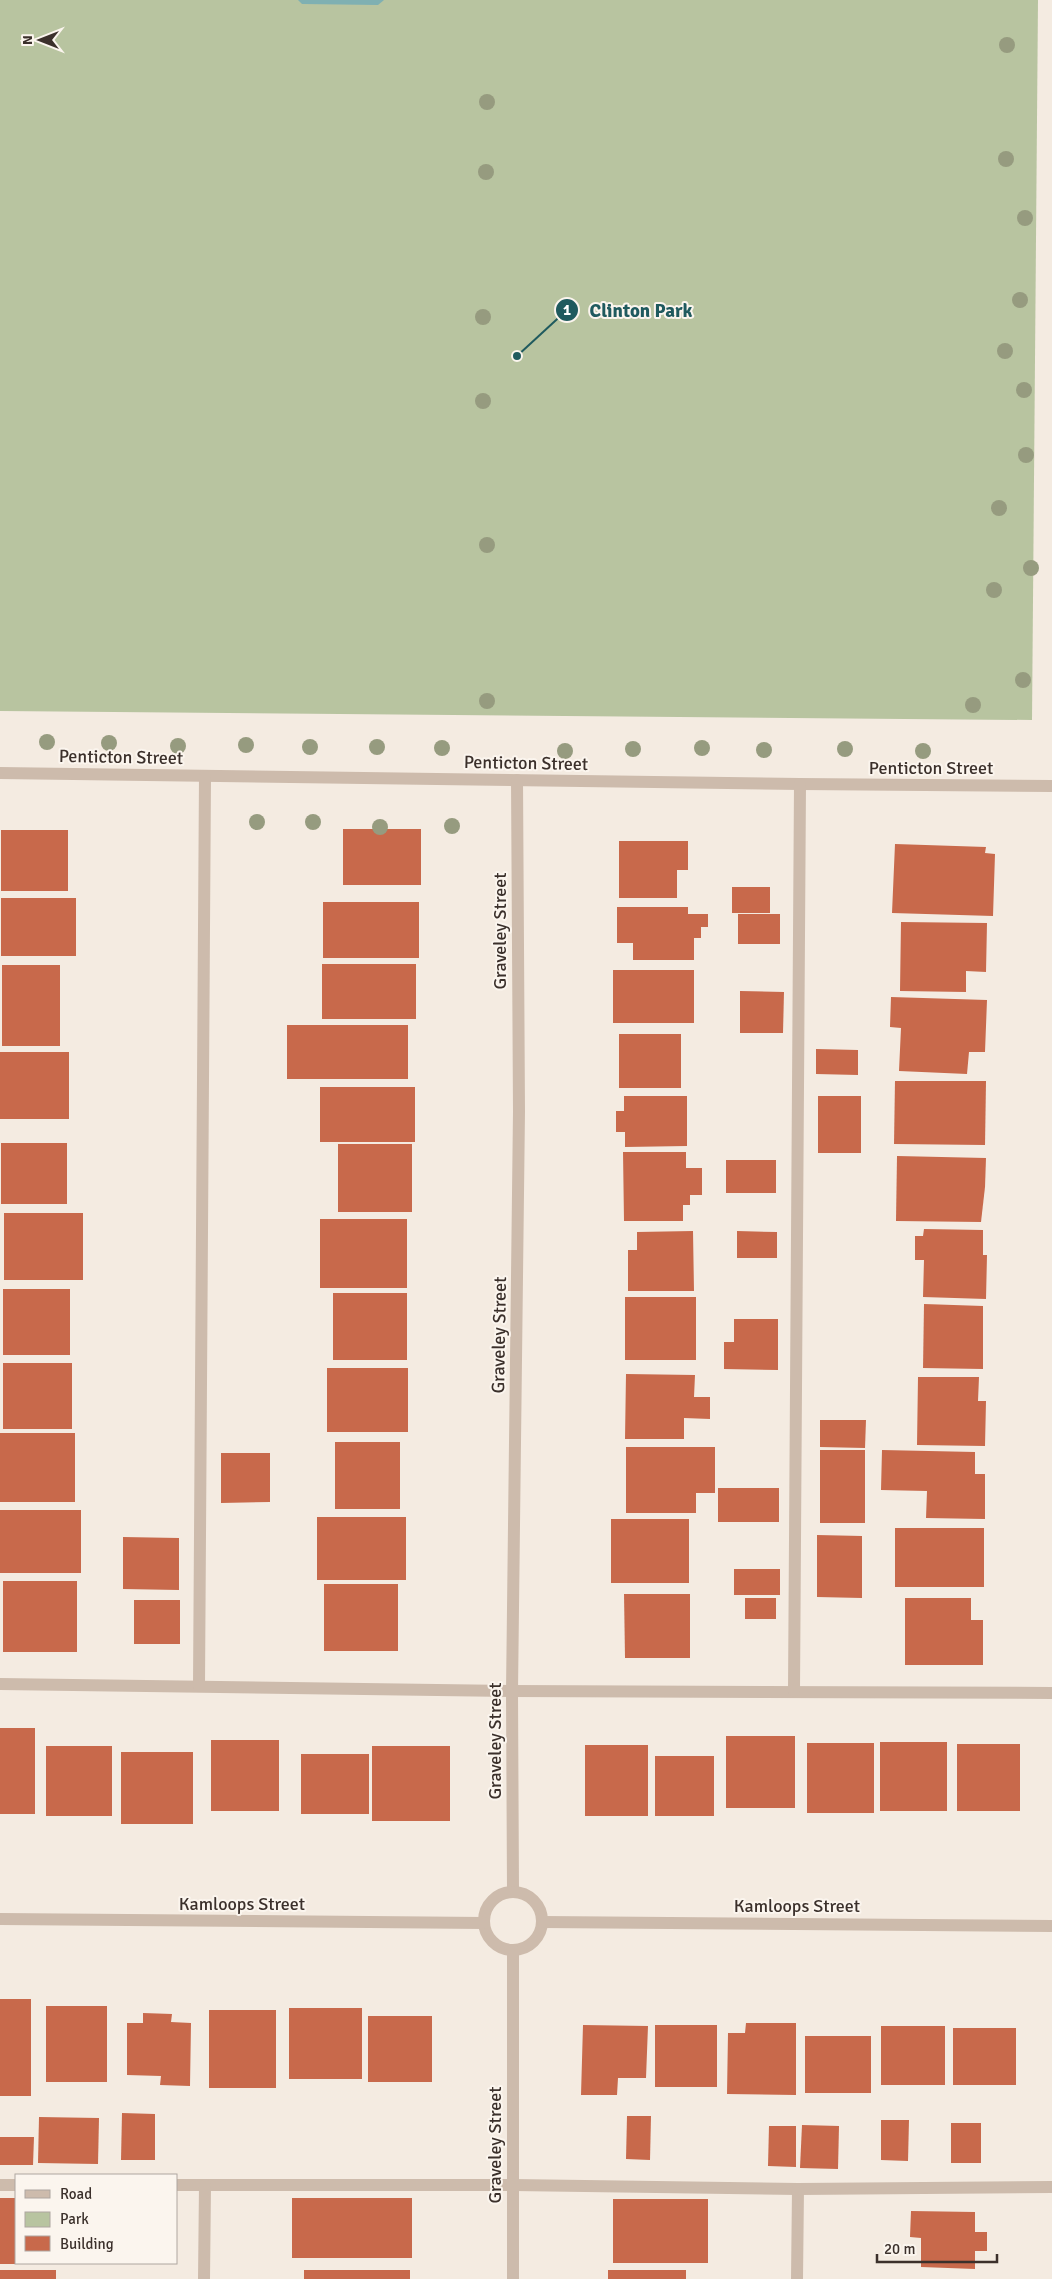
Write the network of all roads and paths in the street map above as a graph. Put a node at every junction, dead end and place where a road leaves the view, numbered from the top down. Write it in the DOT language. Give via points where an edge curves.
graph roads {
  1 [pos="0,773"];
  2 [pos="205,776"];
  3 [pos="517,780"];
  4 [pos="800,784"];
  5 [pos="1052,786"];
  6 [pos="0,1684"];
  7 [pos="199,1686"];
  8 [pos="512,1691"];
  9 [pos="794,1691"];
  10 [pos="1052,1693"];
  11 [pos="513,1891"];
  12 [pos="0,1919"];
  13 [pos="543,1922"];
  14 [pos="484,1923"];
  15 [pos="1052,1926"];
  16 [pos="513,1950"];
  17 [pos="0,2185"];
  18 [pos="15,2185"];
  19 [pos="178,2185"];
  20 [pos="205,2185"];
  21 [pos="513,2186"];
  22 [pos="1052,2187"];
  23 [pos="798,2189"];
  24 [pos="204,2279"];
  25 [pos="513,2279"];
  26 [pos="797,2279"];
  1 -- 2 [label="street, Penticton Street"];
  2 -- 3 [label="street, Penticton Street"];
  2 -- 7 [label="street"];
  3 -- 4 [label="street, Penticton Street"];
  3 -- 8 [label="street, Graveley Street" via="519,1111"];
  4 -- 5 [label="street, Penticton Street"];
  4 -- 9 [label="street"];
  6 -- 7 [label="street"];
  7 -- 8 [label="street"];
  8 -- 9 [label="street"];
  8 -- 11 [label="street, Graveley Street"];
  9 -- 10 [label="street"];
  11 -- 13 [label="street" via="531,1897"];
  11 -- 14 [label="street" via="503,1893 489,1904 484,1913"];
  12 -- 14 [label="street, Kamloops Street"];
  13 -- 15 [label="street, Kamloops Street"];
  13 -- 16 [label="street" via="537,1939 530,1945"];
  14 -- 16 [label="street" via="490,1939 504,1949"];
  16 -- 21 [label="street, Graveley Street"];
  17 -- 18 [label="street"];
  19 -- 20 [label="street"];
  20 -- 21 [label="street"];
  20 -- 24 [label="street"];
  21 -- 23 [label="street"];
  21 -- 25 [label="street, Graveley Street"];
  22 -- 23 [label="street"];
  23 -- 26 [label="street"];
}
